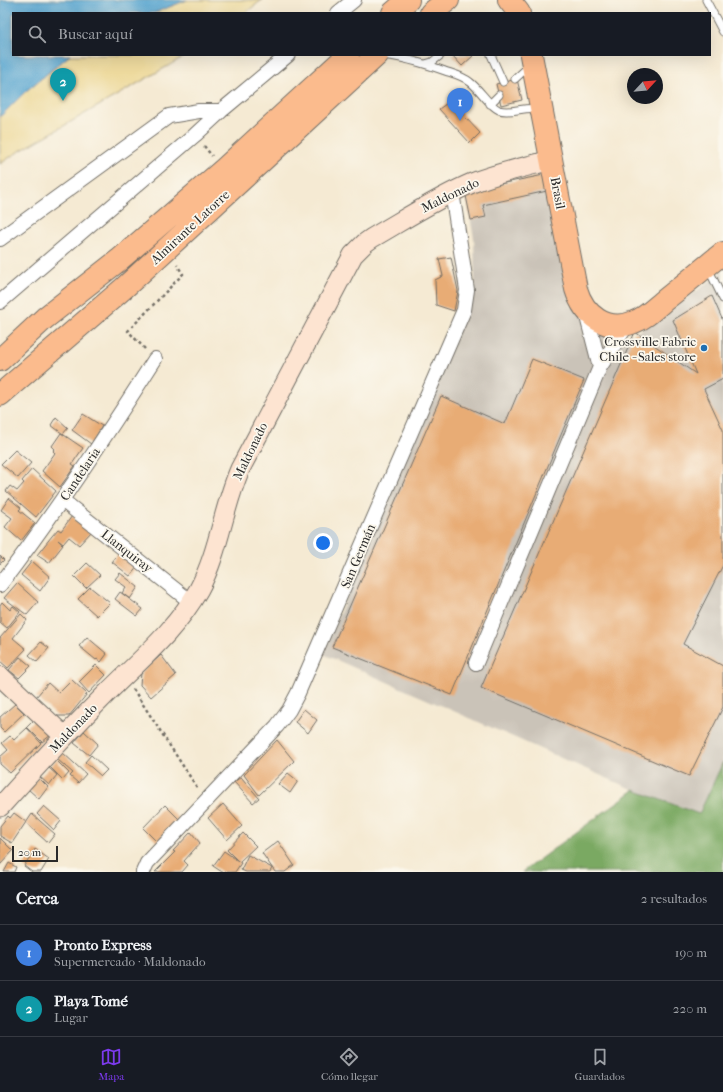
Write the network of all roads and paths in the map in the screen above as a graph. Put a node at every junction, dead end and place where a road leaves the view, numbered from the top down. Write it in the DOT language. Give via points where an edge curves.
graph roads {
  1 [pos="354,0"];
  2 [pos="408,0"];
  3 [pos="432,0"];
  4 [pos="448,0"];
  5 [pos="509,0"];
  6 [pos="523,0"];
  7 [pos="706,0"];
  8 [pos="339,12"];
  9 [pos="395,12"];
  10 [pos="420,12"];
  11 [pos="432,12"];
  12 [pos="518,12"];
  13 [pos="525,12"];
  14 [pos="723,32"];
  15 [pos="287,56"];
  16 [pos="347,56"];
  17 [pos="377,56"];
  18 [pos="388,56"];
  19 [pos="440,56"];
  20 [pos="491,56"];
  21 [pos="532,58"];
  22 [pos="425,64"];
  23 [pos="515,80"];
  24 [pos="503,82"];
  25 [pos="499,95"];
  26 [pos="490,104"];
  27 [pos="221,111"];
  28 [pos="542,111"];
  29 [pos="195,134"];
  30 [pos="216,160"];
  31 [pos="551,160"];
  32 [pos="452,192"];
  33 [pos="0,238"];
  34 [pos="715,259"];
  35 [pos="183,274"];
  36 [pos="723,299"];
  37 [pos="0,302"];
  38 [pos="592,315"];
  39 [pos="627,325"];
  40 [pos="152,356"];
  41 [pos="0,360"];
  42 [pos="600,367"];
  43 [pos="0,395"];
  44 [pos="62,500"];
  45 [pos="0,585"];
  46 [pos="191,602"];
  47 [pos="476,663"];
  48 [pos="0,676"];
  49 [pos="124,676"];
  50 [pos="64,736"];
  51 [pos="206,801"];
  52 [pos="0,807"];
  53 [pos="143,872"];
  1 -- 8 [label="street"];
  2 -- 9 [label="main road"];
  3 -- 10 [label="main road"];
  4 -- 11 [label="main road"];
  5 -- 12 [label="main road"];
  6 -- 13 [label="main road"];
  7 -- 14 [label="lane"];
  15 -- 27 [label="street"];
  16 -- 41 [label="main road, Almirante Latorre" via="207,184 119,260 45,318"];
  17 -- 43 [label="main road, Almirante Latorre" via="124,288"];
  18 -- 22 [label="lane"];
  19 -- 22 [label="lane"];
  20 -- 24 [label="lane"];
  21 -- 23 [label="lane"];
  21 -- 28 [label="main road, Brasil"];
  22 -- 26 [label="lane" via="464,78 476,87"];
  25 -- 26 [label="lane"];
  26 -- 28 [label="lane" via="502,111 534,108"];
  27 -- 29 [label="street"];
  27 -- 33 [label="street" via="199,111 169,116"];
  28 -- 31 [label="main road, Brasil"];
  29 -- 30 [label="path"];
  29 -- 37 [label="street"];
  31 -- 32 [label="street, Maldonado" via="491,177"];
  31 -- 38 [label="main road, Brasil" via="576,289 579,299"];
  32 -- 46 [label="street, Maldonado" via="372,238 359,248 348,264 240,469 208,569"];
  32 -- 51 [label="street, San Germán" via="467,285 464,310 294,702 277,726"];
  34 -- 36 [label="lane"];
  34 -- 39 [label="main road" via="643,318"];
  35 -- 40 [label="path" via="128,331"];
  38 -- 39 [label="main road" via="609,324"];
  38 -- 42 [label="street"];
  39 -- 42 [label="street"];
  40 -- 44 [label="street, Candelaria"];
  42 -- 47 [label="street"];
  44 -- 45 [label="street, Candelaria"];
  44 -- 46 [label="street, Llanquiray"];
  46 -- 49 [label="street, Maldonado" via="171,628"];
  48 -- 50 [label="street"];
  49 -- 50 [label="street, Maldonado"];
  49 -- 51 [label="path"];
  50 -- 52 [label="street, Maldonado"];
  51 -- 53 [label="street, San Germán" via="147,863"];
}
